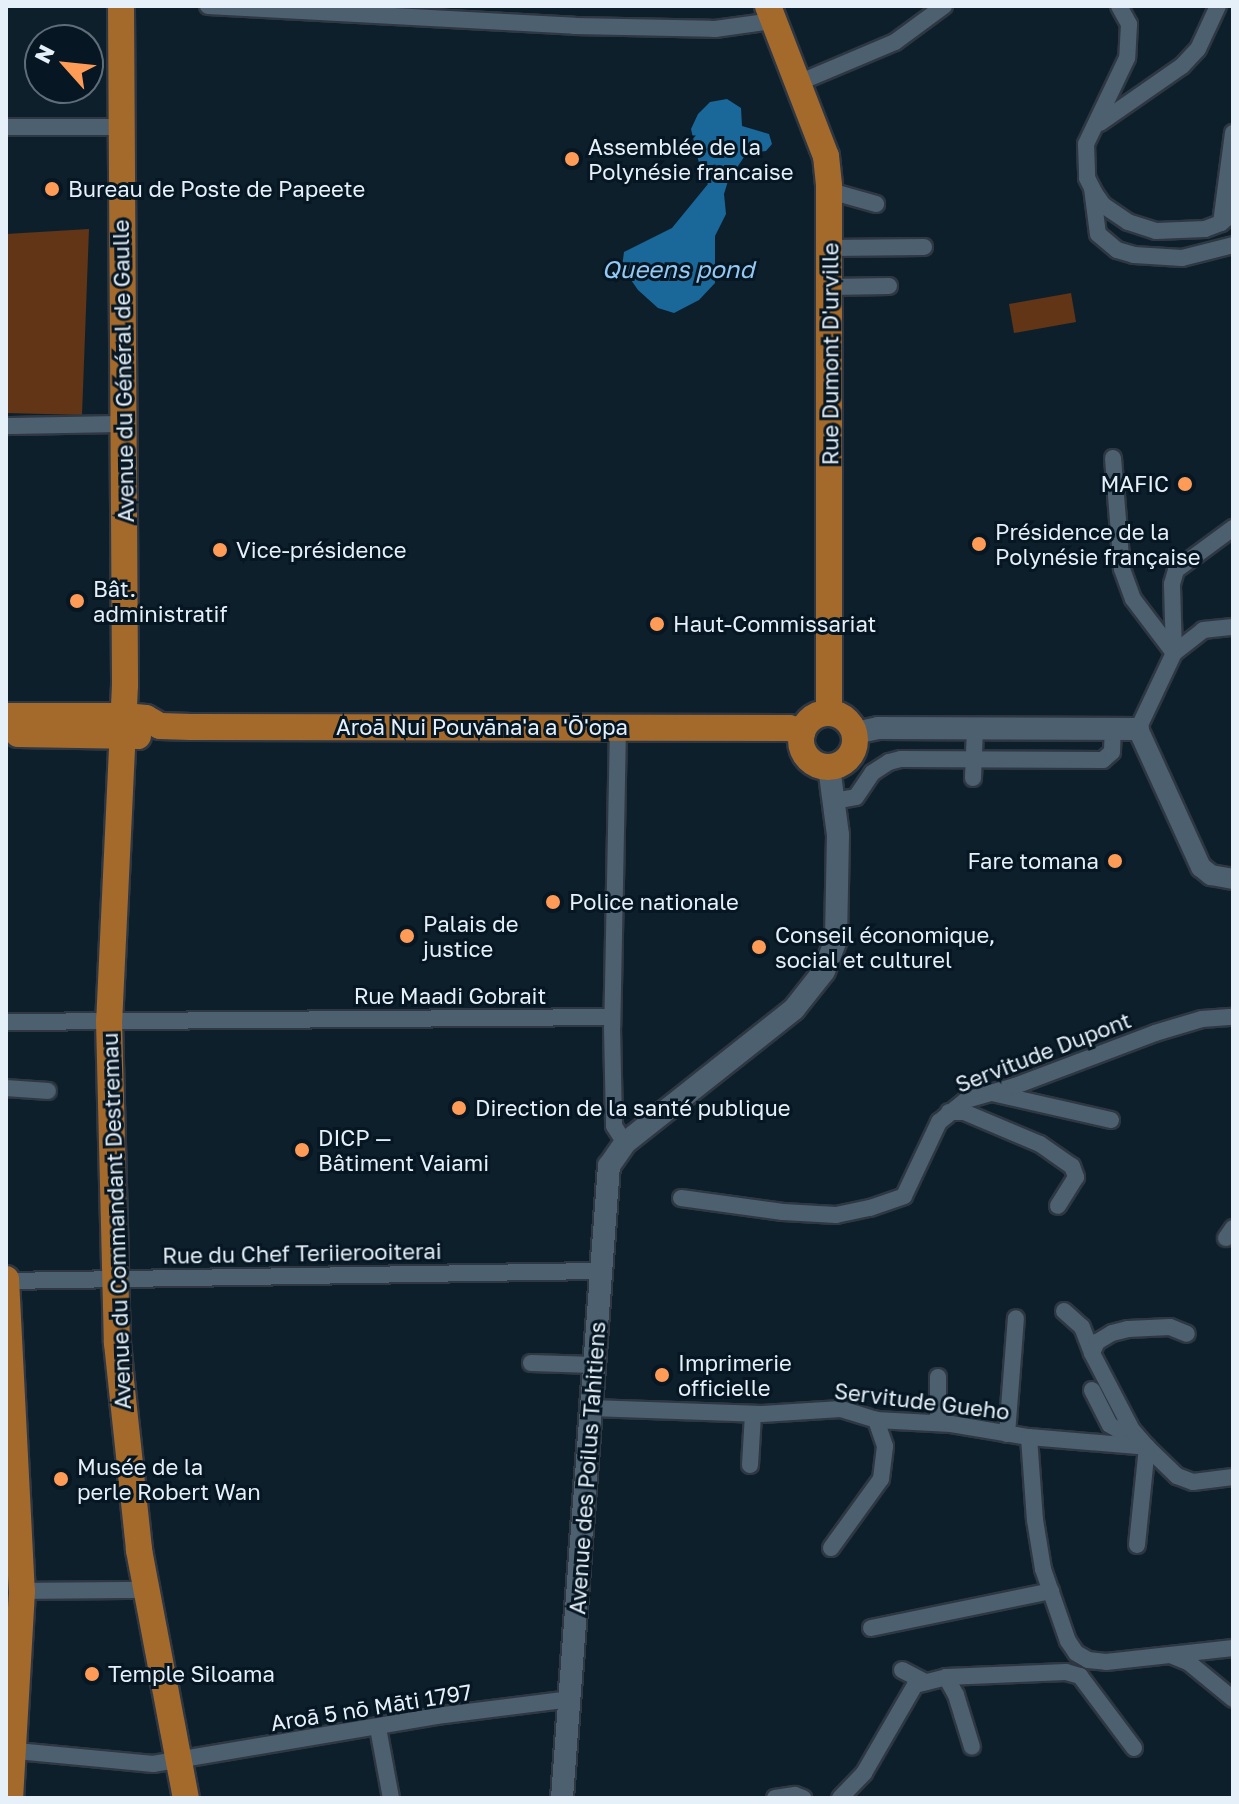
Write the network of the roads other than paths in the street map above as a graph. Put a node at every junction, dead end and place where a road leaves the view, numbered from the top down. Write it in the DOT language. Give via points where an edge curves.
graph roads {
  1 [pos="121,6"];
  2 [pos="208,6"];
  3 [pos="944,6"];
  4 [pos="1119,6"];
  5 [pos="1218,6"];
  6 [pos="770,13"];
  7 [pos="798,83"];
  8 [pos="6,127"];
  9 [pos="121,127"];
  10 [pos="1091,128"];
  11 [pos="1233,133"];
  12 [pos="1092,188"];
  13 [pos="830,191"];
  14 [pos="876,204"];
  15 [pos="1227,218"];
  16 [pos="1233,245"];
  17 [pos="924,247"];
  18 [pos="831,248"];
  19 [pos="889,286"];
  20 [pos="830,287"];
  21 [pos="125,424"];
  22 [pos="6,426"];
  23 [pos="1113,458"];
  24 [pos="1233,528"];
  25 [pos="1233,627"];
  26 [pos="1174,653"];
  27 [pos="829,713"];
  28 [pos="6,716"];
  29 [pos="124,726"];
  30 [pos="618,727"];
  31 [pos="975,729"];
  32 [pos="1113,729"];
  33 [pos="1138,729"];
  34 [pos="802,732"];
  35 [pos="6,733"];
  36 [pos="855,733"];
  37 [pos="974,760"];
  38 [pos="829,767"];
  39 [pos="973,778"];
  40 [pos="834,801"];
  41 [pos="1233,879"];
  42 [pos="612,1017"];
  43 [pos="1233,1017"];
  44 [pos="109,1020"];
  45 [pos="6,1022"];
  46 [pos="6,1088"];
  47 [pos="48,1091"];
  48 [pos="991,1093"];
  49 [pos="949,1112"];
  50 [pos="1111,1120"];
  51 [pos="625,1143"];
  52 [pos="681,1198"];
  53 [pos="1058,1206"];
  54 [pos="599,1271"];
  55 [pos="116,1278"];
  56 [pos="6,1280"];
  57 [pos="1064,1311"];
  58 [pos="1016,1318"];
  59 [pos="1187,1334"];
  60 [pos="1092,1353"];
  61 [pos="531,1363"];
  62 [pos="594,1365"];
  63 [pos="938,1377"];
  64 [pos="1092,1390"];
  65 [pos="591,1408"];
  66 [pos="753,1414"];
  67 [pos="876,1420"];
  68 [pos="938,1423"];
  69 [pos="1007,1434"];
  70 [pos="1029,1437"];
  71 [pos="1147,1447"];
  72 [pos="750,1465"];
  73 [pos="1233,1477"];
  74 [pos="1137,1545"];
  75 [pos="831,1548"];
  76 [pos="146,1590"];
  77 [pos="22,1591"];
  78 [pos="1051,1591"];
  79 [pos="871,1628"];
  80 [pos="1233,1648"];
  81 [pos="1171,1655"];
  82 [pos="902,1670"];
  83 [pos="946,1677"];
  84 [pos="926,1682"];
  85 [pos="571,1699"];
  86 [pos="1233,1699"];
  87 [pos="378,1728"];
  88 [pos="972,1747"];
  89 [pos="1134,1748"];
  90 [pos="10,1750"];
  91 [pos="178,1760"];
  92 [pos="10,1798"];
  93 [pos="186,1798"];
  94 [pos="391,1798"];
  95 [pos="562,1798"];
  96 [pos="775,1798"];
  97 [pos="803,1798"];
  98 [pos="840,1798"];
  1 -- 9 [label="main road, Avenue du Général de Gaulle"];
  2 -- 6 [label="street" via="715,29"];
  3 -- 7 [label="street" via="895,42"];
  4 -- 10 [label="street" via="1129,24 1127,58"];
  5 -- 10 [label="street" via="1198,49 1182,66"];
  6 -- 7 [label="main road, Rue Dumont D'urville"];
  7 -- 13 [label="main road, Rue Dumont D'urville" via="826,156"];
  8 -- 9 [label="street"];
  9 -- 21 [label="main road, Avenue du Général de Gaulle"];
  10 -- 12 [label="street" via="1085,161"];
  11 -- 15 [label="street"];
  12 -- 15 [label="street" via="1103,205 1142,228 1185,232"];
  12 -- 16 [label="street" via="1098,234 1117,250 1182,258"];
  13 -- 14 [label="street"];
  13 -- 18 [label="main road, Rue Dumont D'urville"];
  17 -- 18 [label="street"];
  18 -- 20 [label="main road, Rue Dumont D'urville"];
  19 -- 20 [label="street"];
  20 -- 27 [label="main road, Rue Dumont D'urville"];
  21 -- 22 [label="street"];
  21 -- 29 [label="main road, Avenue du Général de Gaulle"];
  23 -- 26 [label="street" via="1122,569 1133,599"];
  24 -- 26 [label="street" via="1176,570"];
  25 -- 26 [label="street" via="1203,630"];
  26 -- 33 [label="street"];
  27 -- 34 [label="main road" via="813,718"];
  27 -- 36 [label="main road" via="845,719"];
  28 -- 29 [label="main road, Aroā Nui Pouvāna'a a 'Ō'opa"];
  29 -- 30 [label="main road, Aroā Nui Pouvāna'a a 'Ō'opa" via="146,737 160,726"];
  29 -- 35 [label="main road, Aroā Nui Pouvāna'a a 'Ō'opa"];
  29 -- 44 [label="main road, Avenue du Commandant Destremau"];
  30 -- 34 [label="main road, Aroā Nui Pouvāna'a a 'Ō'opa"];
  30 -- 42 [label="street"];
  31 -- 32 [label="main road"];
  31 -- 36 [label="main road" via="878,728"];
  31 -- 37 [label="street"];
  32 -- 33 [label="main road"];
  32 -- 37 [label="street" via="1112,752 1103,760"];
  33 -- 41 [label="street" via="1201,867"];
  34 -- 38 [label="main road" via="808,759"];
  36 -- 38 [label="main road" via="850,756"];
  37 -- 39 [label="street"];
  37 -- 40 [label="street" via="889,762 872,773 856,797"];
  38 -- 40 [label="main road"];
  40 -- 51 [label="main road" via="836,939 819,979 794,1009"];
  42 -- 44 [label="street, Rue Maadi Gobrait"];
  42 -- 51 [label="street" via="614,1126"];
  43 -- 48 [label="street, Servitude Dupont" via="1202,1019 1155,1033"];
  44 -- 45 [label="street, Rue Maadi Gobrait"];
  44 -- 55 [label="main road, Avenue du Commandant Destremau"];
  46 -- 47 [label="street"];
  48 -- 49 [label="street, Servitude Dupont"];
  48 -- 50 [label="street"];
  49 -- 52 [label="street, Servitude Dupont" via="939,1122 904,1196 870,1208 836,1215"];
  49 -- 53 [label="street" via="964,1112 1040,1144 1072,1166 1076,1177"];
  51 -- 54 [label="main road, Avenue des Poilus Tahitiens" via="608,1172"];
  54 -- 55 [label="street, Rue du Chef Teriierooiterai"];
  54 -- 62 [label="main road, Avenue des Poilus Tahitiens"];
  55 -- 56 [label="street, Rue du Chef Teriierooiterai"];
  55 -- 76 [label="main road, Avenue du Commandant Destremau" via="122,1406"];
  56 -- 77 [label="main road"];
  57 -- 60 [label="street" via="1082,1327"];
  58 -- 69 [label="street"];
  59 -- 60 [label="street" via="1170,1327 1128,1329 1097,1342"];
  60 -- 71 [label="street" via="1132,1430"];
  61 -- 62 [label="street"];
  62 -- 65 [label="main road, Avenue des Poilus Tahitiens"];
  63 -- 68 [label="street"];
  64 -- 71 [label="street" via="1110,1425"];
  65 -- 66 [label="street, Servitude Gueho"];
  65 -- 85 [label="main road, Avenue des Poilus Tahitiens"];
  66 -- 67 [label="street, Servitude Gueho" via="841,1409"];
  66 -- 72 [label="street"];
  67 -- 68 [label="street, Servitude Gueho"];
  67 -- 75 [label="street" via="885,1446 881,1479"];
  68 -- 69 [label="street, Servitude Gueho"];
  69 -- 70 [label="street, Servitude Gueho"];
  70 -- 71 [label="street, Servitude Gueho"];
  70 -- 78 [label="street" via="1035,1520"];
  71 -- 73 [label="street" via="1177,1476 1193,1482"];
  71 -- 74 [label="street"];
  76 -- 77 [label="street"];
  76 -- 91 [label="main road, Avenue du Commandant Destremau"];
  77 -- 90 [label="main road"];
  78 -- 79 [label="street"];
  78 -- 81 [label="street" via="1068,1641 1088,1660"];
  80 -- 81 [label="street"];
  81 -- 86 [label="street" via="1188,1662"];
  82 -- 84 [label="street"];
  83 -- 84 [label="street"];
  83 -- 88 [label="street"];
  83 -- 89 [label="street" via="1066,1672 1080,1676"];
  84 -- 98 [label="street" via="915,1685 864,1773"];
  85 -- 87 [label="street, Aroā 5 nō Māti 1797"];
  85 -- 95 [label="main road, Avenue des Poilus Tahitiens"];
  87 -- 91 [label="street, Aroā 5 nō Māti 1797"];
  87 -- 94 [label="street"];
  90 -- 91 [label="street, Aroā 5 nō Māti 1797" via="153,1764"];
  90 -- 92 [label="main road"];
  91 -- 93 [label="main road, Avenue du Commandant Destremau"];
  96 -- 97 [label="street"];
}
